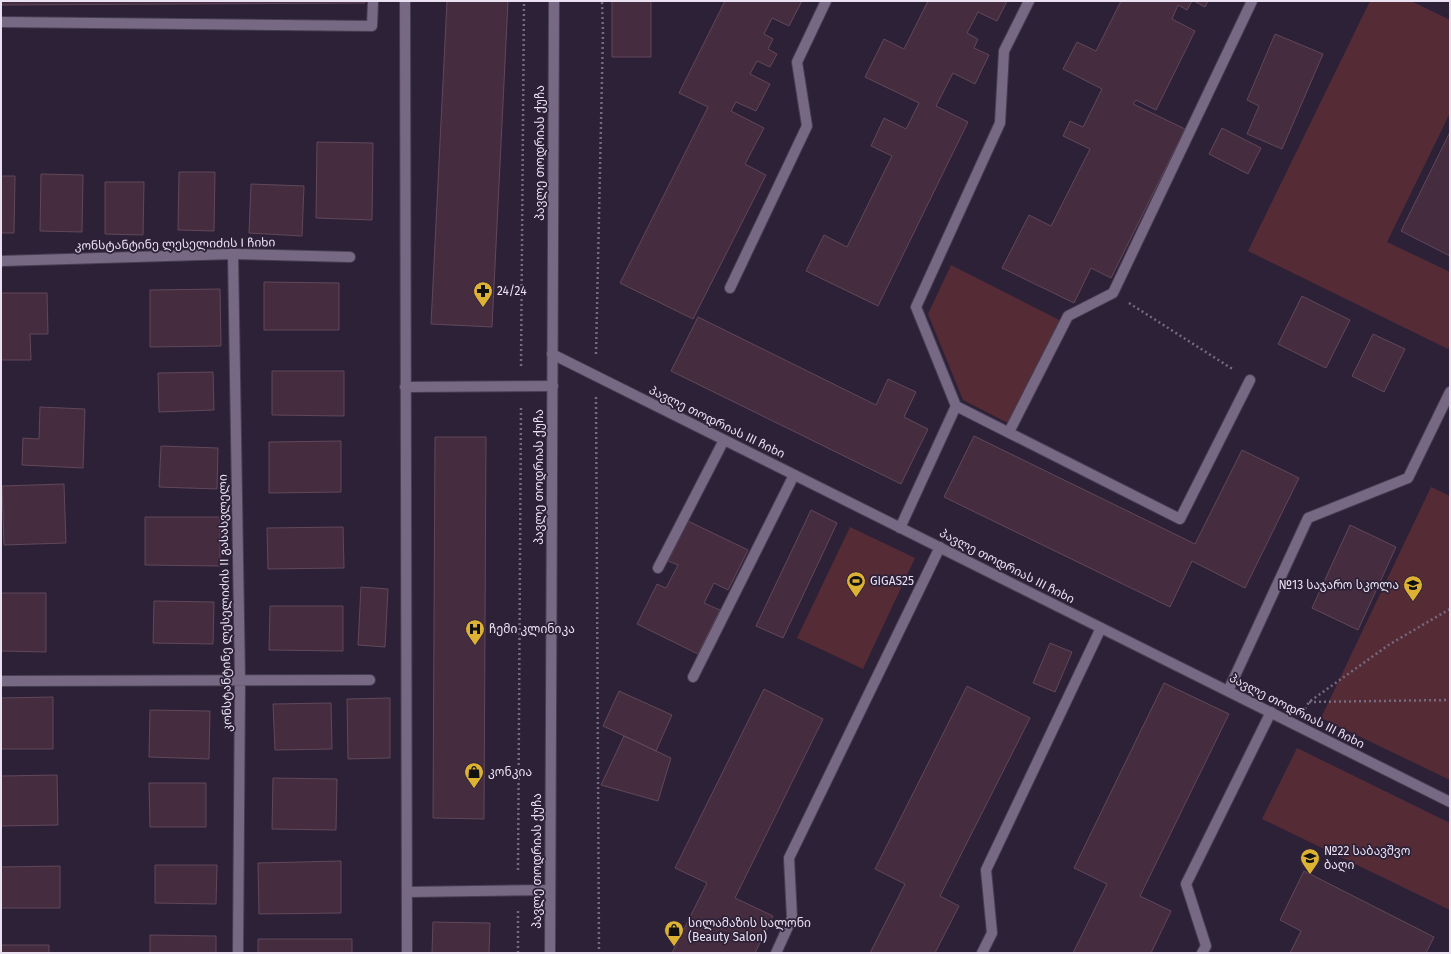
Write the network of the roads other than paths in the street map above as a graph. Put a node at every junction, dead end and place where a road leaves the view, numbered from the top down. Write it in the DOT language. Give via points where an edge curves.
graph roads {
  1 [pos="373,1"];
  2 [pos="405,1"];
  3 [pos="554,1"];
  4 [pos="826,1"];
  5 [pos="1029,1"];
  6 [pos="1252,1"];
  7 [pos="1,22"];
  8 [pos="233,254"];
  9 [pos="350,257"];
  10 [pos="1,261"];
  11 [pos="730,288"];
  12 [pos="552,354"];
  13 [pos="1250,380"];
  14 [pos="552,386"];
  15 [pos="405,387"];
  16 [pos="1450,392"];
  17 [pos="956,406"];
  18 [pos="1009,432"];
  19 [pos="724,440"];
  20 [pos="794,475"];
  21 [pos="900,528"];
  22 [pos="940,547"];
  23 [pos="658,568"];
  24 [pos="1102,628"];
  25 [pos="693,676"];
  26 [pos="240,680"];
  27 [pos="370,680"];
  28 [pos="1,681"];
  29 [pos="1228,691"];
  30 [pos="1271,712"];
  31 [pos="1450,802"];
  32 [pos="550,890"];
  33 [pos="407,892"];
  34 [pos="238,953"];
  35 [pos="407,953"];
  36 [pos="550,953"];
  37 [pos="776,953"];
  38 [pos="982,953"];
  39 [pos="1202,953"];
  1 -- 7 [label="street" via="372,26"];
  2 -- 15 [label="street"];
  3 -- 12 [label="street, პავლე თოდრიას ქუჩა"];
  4 -- 11 [label="street" via="796,62 807,126"];
  5 -- 17 [label="street" via="1004,51 1000,123 916,307"];
  6 -- 18 [label="street" via="1113,293 1068,316"];
  8 -- 9 [label="street, კონსტანტინე ლესელიძის I ჩიხი"];
  8 -- 10 [label="street, კონსტანტინე ლესელიძის I ჩიხი"];
  8 -- 26 [label="street, კონსტანტინე ლესელიძის II გასასვლელი"];
  12 -- 14 [label="street, პავლე თოდრიას ქუჩა"];
  12 -- 19 [label="street, პავლე თოდრიას III ჩიხი"];
  13 -- 18 [label="street" via="1180,519"];
  14 -- 15 [label="street"];
  14 -- 32 [label="street, პავლე თოდრიას ქუჩა"];
  15 -- 33 [label="street"];
  16 -- 29 [label="street" via="1408,478 1308,518"];
  17 -- 18 [label="street"];
  17 -- 21 [label="street"];
  19 -- 20 [label="street, პავლე თოდრიას III ჩიხი"];
  19 -- 23 [label="street"];
  20 -- 21 [label="street, პავლე თოდრიას III ჩიხი"];
  20 -- 25 [label="street"];
  21 -- 22 [label="street, პავლე თოდრიას III ჩიხი"];
  22 -- 24 [label="street, პავლე თოდრიას III ჩიხი"];
  22 -- 37 [label="street" via="789,858 792,918"];
  24 -- 29 [label="street, პავლე თოდრიას III ჩიხი"];
  24 -- 38 [label="street" via="986,870 992,933"];
  26 -- 27 [label="street"];
  26 -- 28 [label="street"];
  26 -- 34 [label="street, კონსტანტინე ლესელიძის II გასასვლელი"];
  29 -- 30 [label="street, პავლე თოდრიას III ჩიხი"];
  30 -- 31 [label="street, პავლე თოდრიას III ჩიხი"];
  30 -- 39 [label="street" via="1186,884 1206,946"];
  32 -- 33 [label="street"];
  32 -- 36 [label="street, პავლე თოდრიას ქუჩა"];
  33 -- 35 [label="street"];
}
